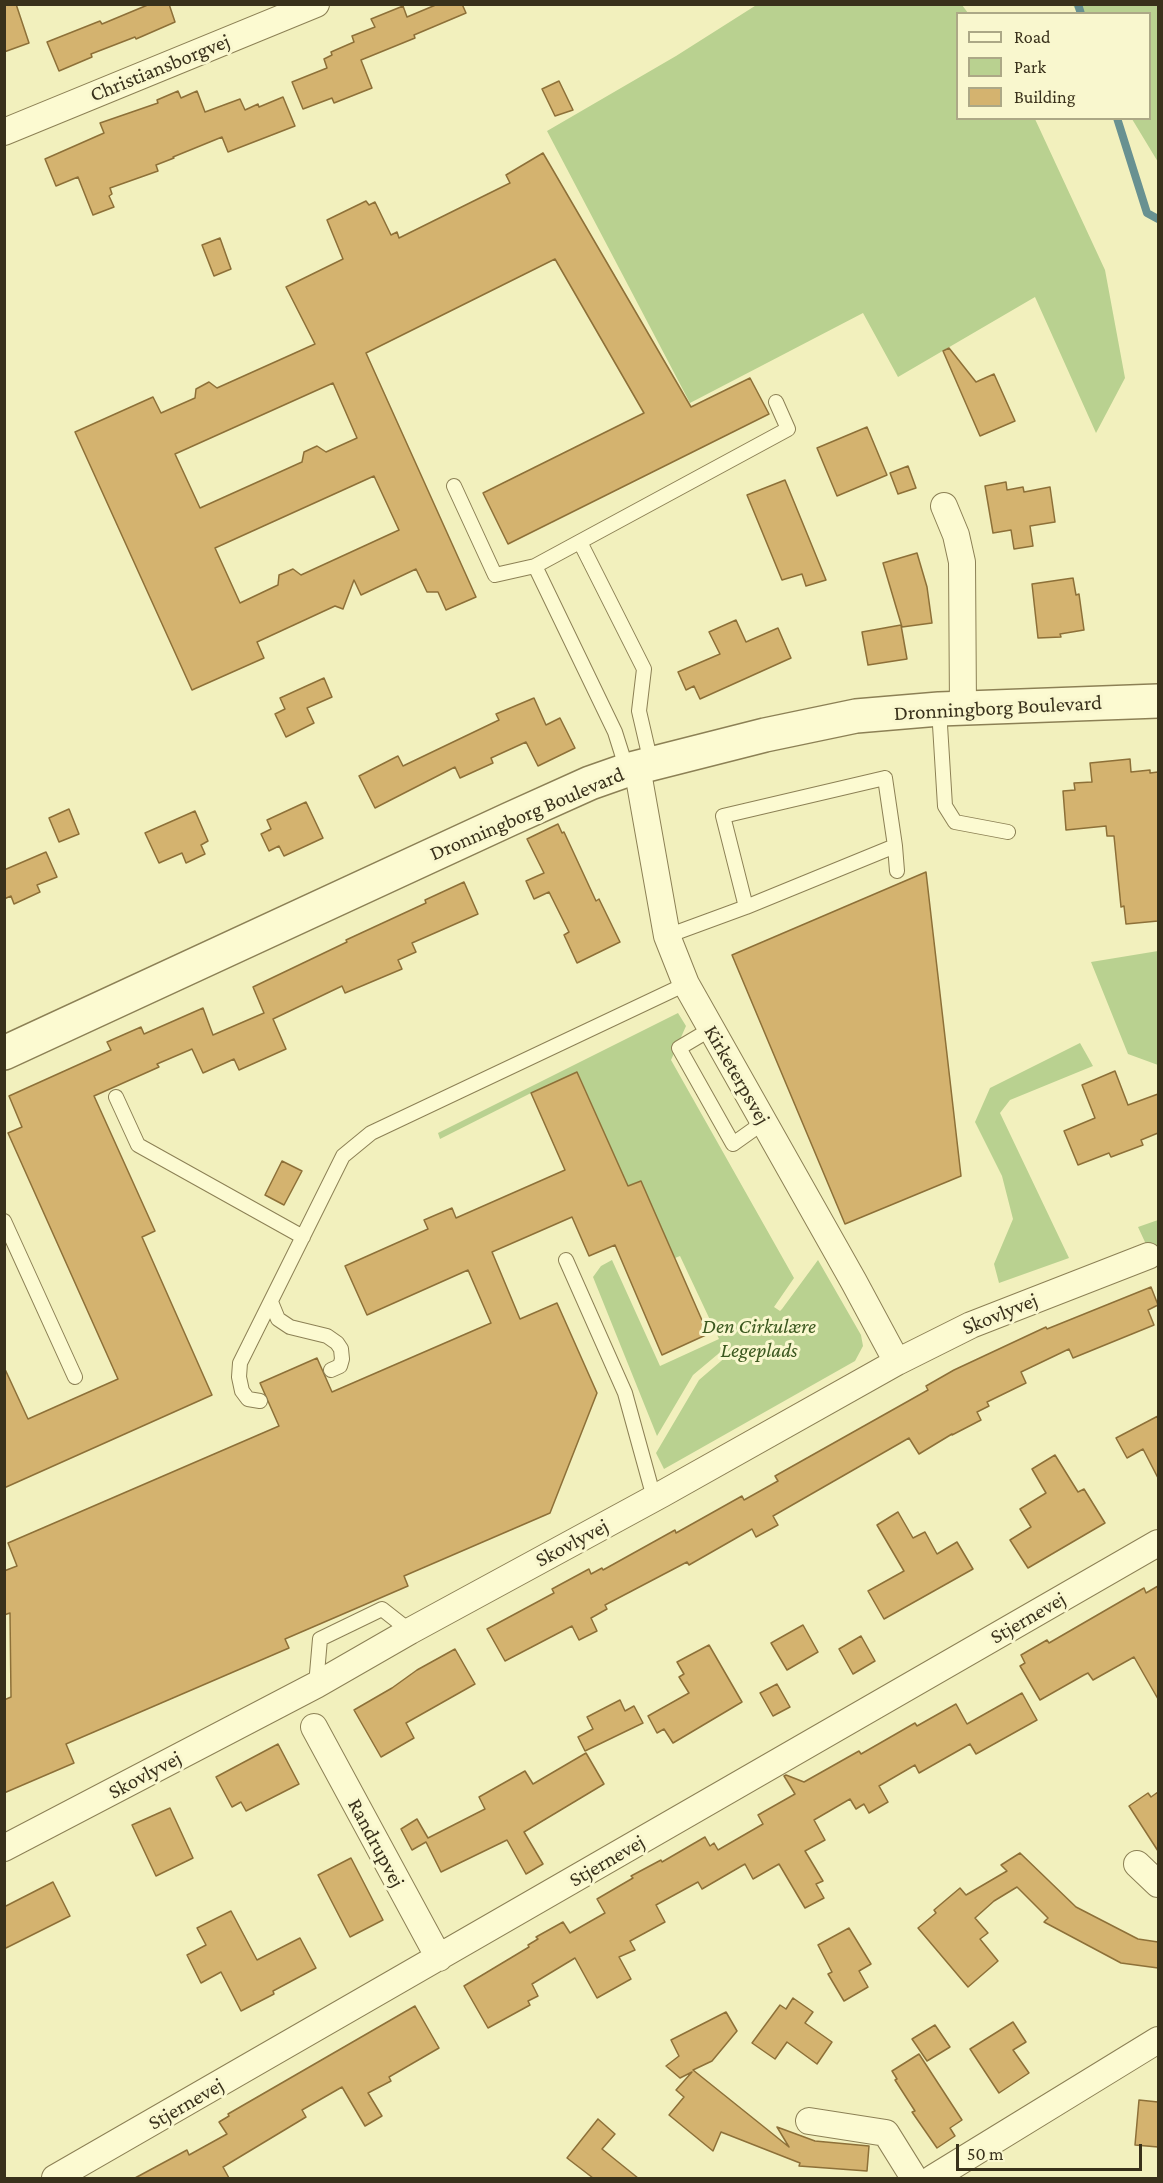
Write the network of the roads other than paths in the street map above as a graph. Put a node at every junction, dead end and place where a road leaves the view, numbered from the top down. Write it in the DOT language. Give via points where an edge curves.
graph roads {
  1 [pos="316,4"];
  2 [pos="4,132"];
  3 [pos="776,402"];
  4 [pos="454,486"];
  5 [pos="944,506"];
  6 [pos="580,542"];
  7 [pos="535,566"];
  8 [pos="1158,701"];
  9 [pos="951,708"];
  10 [pos="638,766"];
  11 [pos="1008,832"];
  12 [pos="895,846"];
  13 [pos="897,871"];
  14 [pos="746,907"];
  15 [pos="667,936"];
  16 [pos="686,984"];
  17 [pos="711,1029"];
  18 [pos="4,1053"];
  19 [pos="116,1097"];
  20 [pos="764,1122"];
  21 [pos="4,1221"];
  22 [pos="303,1237"];
  23 [pos="1148,1256"];
  24 [pos="566,1260"];
  25 [pos="271,1302"];
  26 [pos="897,1362"];
  27 [pos="331,1370"];
  28 [pos="75,1377"];
  29 [pos="260,1401"];
  30 [pos="654,1498"];
  31 [pos="1158,1543"];
  32 [pos="410,1631"];
  33 [pos="316,1685"];
  34 [pos="314,1727"];
  35 [pos="4,1848"];
  36 [pos="1137,1864"];
  37 [pos="1158,1884"];
  38 [pos="439,1958"];
  39 [pos="1158,2040"];
  40 [pos="809,2121"];
  41 [pos="938,2177"];
  42 [pos="55,2178"];
  43 [pos="914,2178"];
  1 -- 2 [label="street, Christiansborgvej"];
  3 -- 6 [label="lane" via="788,429"];
  4 -- 7 [label="lane" via="495,575"];
  5 -- 9 [label="street" via="962,562"];
  6 -- 7 [label="lane"];
  6 -- 10 [label="lane" via="644,669"];
  7 -- 10 [label="lane" via="615,732"];
  8 -- 9 [label="street, Dronningborg Boulevard"];
  9 -- 10 [label="street, Dronningborg Boulevard" via="856,716"];
  9 -- 11 [label="lane" via="945,806 955,822"];
  10 -- 15 [label="street, Kirketerpsvej"];
  10 -- 18 [label="street, Dronningborg Boulevard" via="510,819"];
  12 -- 13 [label="lane"];
  12 -- 14 [label="lane"];
  12 -- 14 [label="lane" via="885,778 723,816"];
  14 -- 15 [label="lane"];
  15 -- 16 [label="street, Kirketerpsvej"];
  16 -- 17 [label="street, Kirketerpsvej"];
  16 -- 22 [label="lane" via="370,1133 342,1156"];
  17 -- 20 [label="street, Kirketerpsvej"];
  17 -- 20 [label="lane" via="679,1048 733,1144"];
  19 -- 22 [label="lane" via="138,1145"];
  20 -- 26 [label="street, Kirketerpsvej"];
  21 -- 28 [label="lane"];
  22 -- 25 [label="lane"];
  23 -- 26 [label="street, Skovlyvej" via="970,1325"];
  24 -- 30 [label="lane" via="626,1393"];
  25 -- 27 [label="lane" via="278,1319 290,1327 327,1336 337,1343 342,1359 340,1366"];
  25 -- 29 [label="lane" via="240,1363 242,1391 248,1399"];
  26 -- 30 [label="street, Skovlyvej"];
  30 -- 32 [label="street, Skovlyvej"];
  31 -- 38 [label="street, Stjernevej"];
  32 -- 33 [label="street, Skovlyvej"];
  32 -- 33 [label="lane" via="382,1609 320,1639"];
  33 -- 35 [label="street, Skovlyvej"];
  34 -- 38 [label="street, Randrupvej"];
  36 -- 37 [label="street"];
  38 -- 42 [label="street, Stjernevej"];
  39 -- 41 [label="street"];
  40 -- 43 [label="street" via="886,2133"];
}
